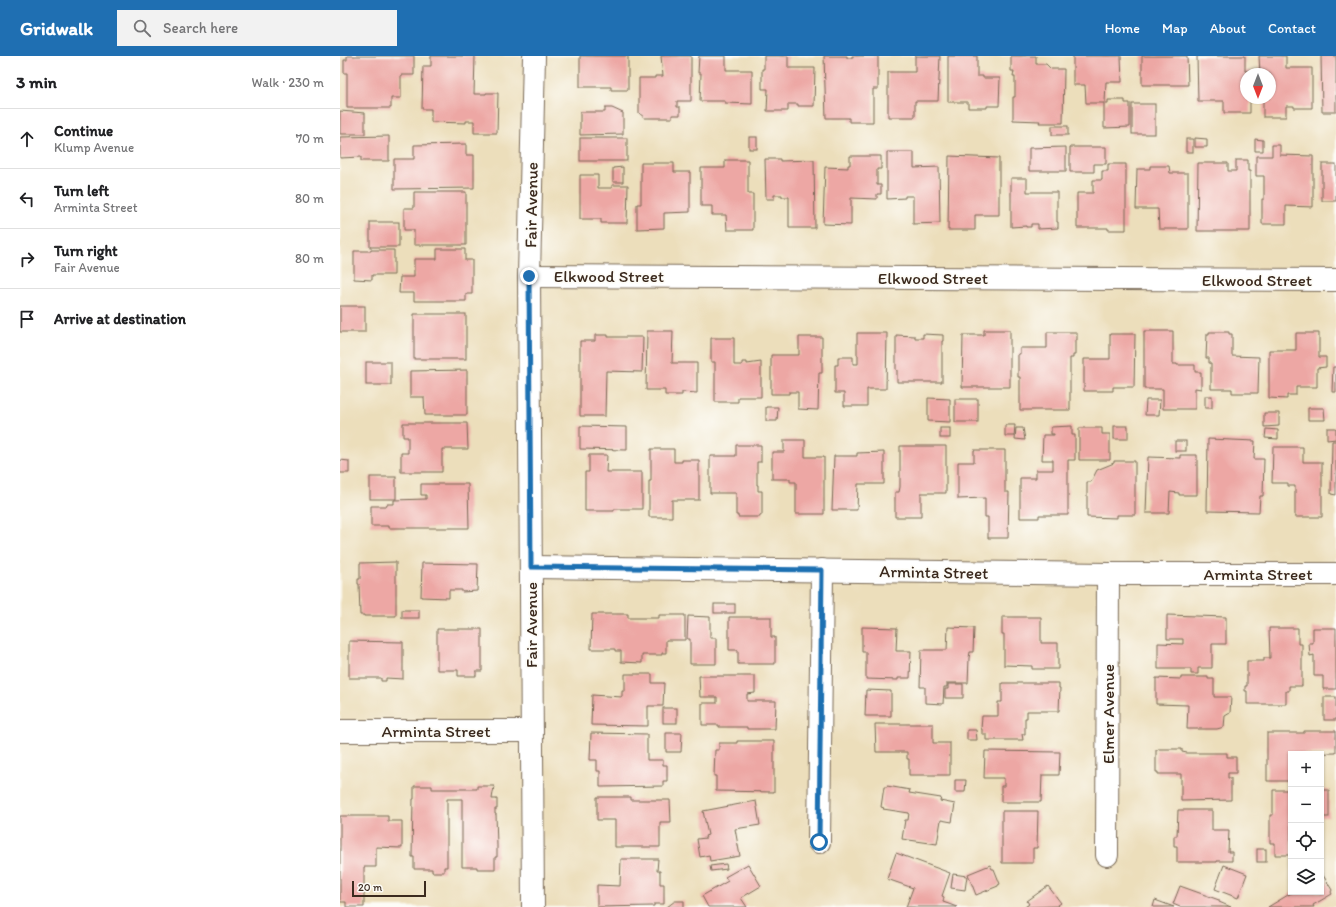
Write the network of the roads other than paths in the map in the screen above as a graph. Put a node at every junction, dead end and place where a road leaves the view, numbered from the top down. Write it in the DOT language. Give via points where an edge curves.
graph roads {
  1 [pos="534,56"];
  2 [pos="529,276"];
  3 [pos="1336,280"];
  4 [pos="531,567"];
  5 [pos="822,570"];
  6 [pos="1108,574"];
  7 [pos="1336,574"];
  8 [pos="340,731"];
  9 [pos="532,731"];
  10 [pos="819,842"];
  11 [pos="1107,855"];
  12 [pos="533,907"];
  1 -- 2 [label="street, Fair Avenue"];
  2 -- 3 [label="street, Elkwood Street"];
  2 -- 4 [label="street, Fair Avenue"];
  4 -- 5 [label="street, Arminta Street"];
  4 -- 9 [label="street, Fair Avenue"];
  5 -- 6 [label="street, Arminta Street"];
  5 -- 10 [label="street"];
  6 -- 7 [label="street, Arminta Street"];
  6 -- 11 [label="street, Elmer Avenue"];
  8 -- 9 [label="street, Arminta Street"];
  9 -- 12 [label="street, Fair Avenue"];
}
